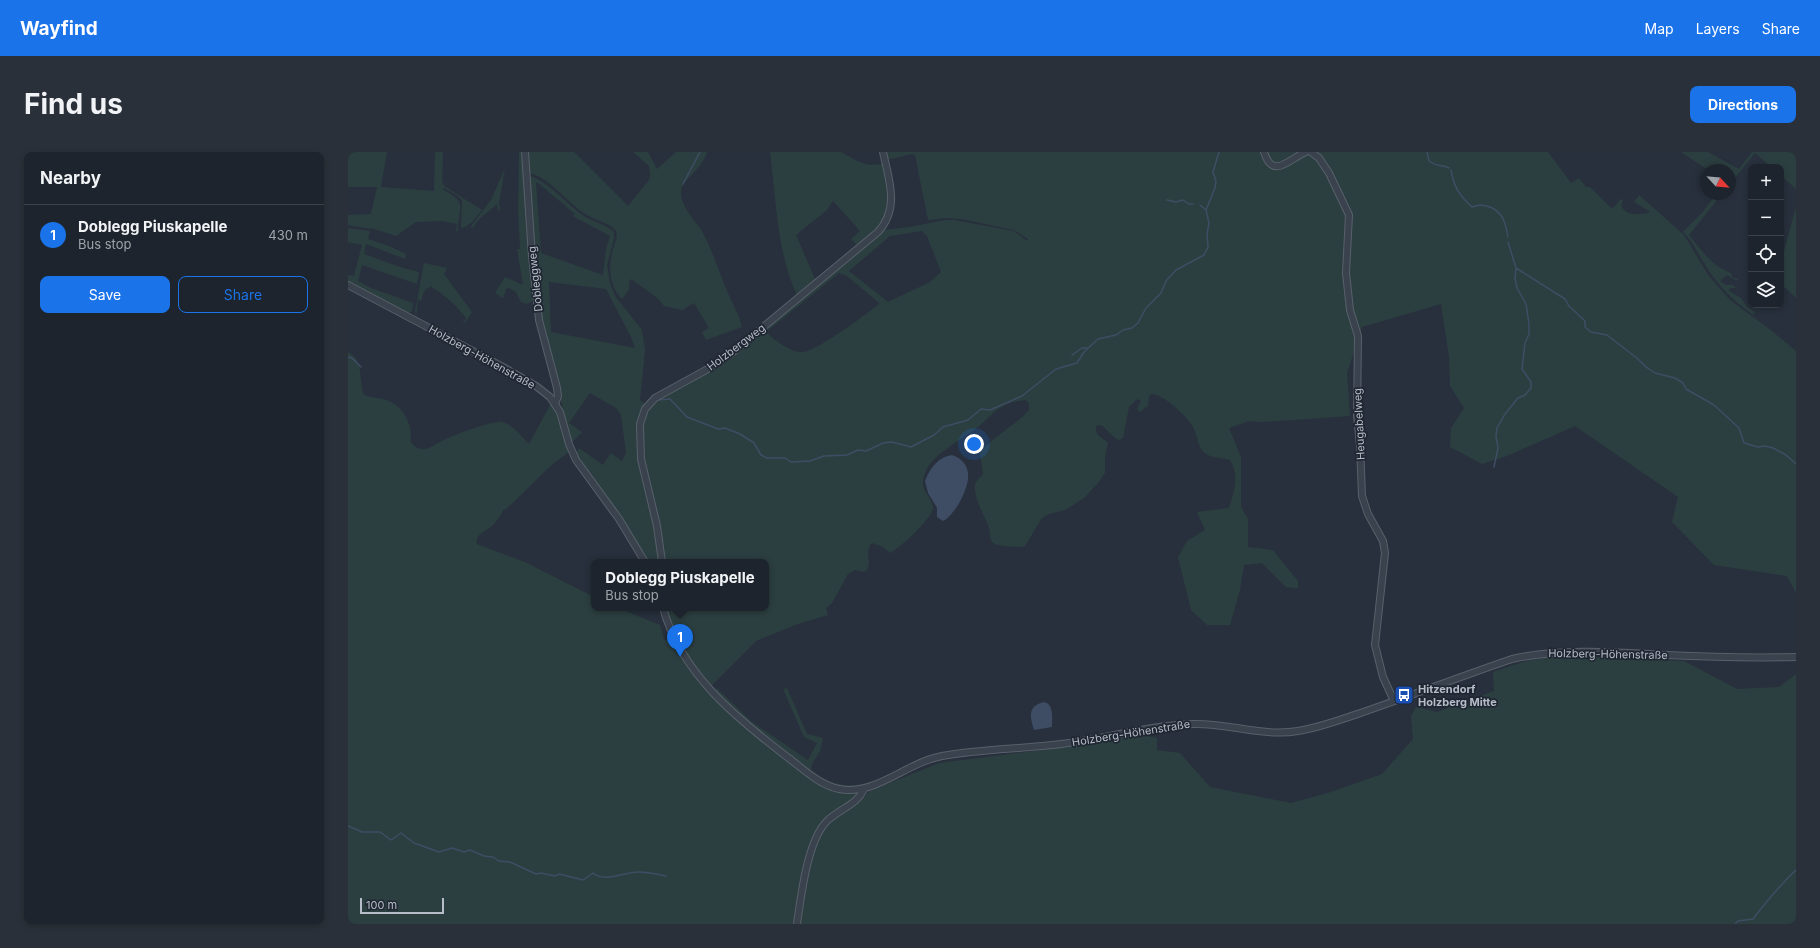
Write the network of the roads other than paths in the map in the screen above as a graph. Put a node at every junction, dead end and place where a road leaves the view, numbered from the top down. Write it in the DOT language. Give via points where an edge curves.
graph roads {
  1 [pos="525,152"];
  2 [pos="882,152"];
  3 [pos="1264,152"];
  4 [pos="1306,152"];
  5 [pos="1311,152"];
  6 [pos="348,285"];
  7 [pos="555,404"];
  8 [pos="643,559"];
  9 [pos="662,559"];
  10 [pos="664,611"];
  11 [pos="1796,657"];
  12 [pos="1394,701"];
  13 [pos="864,789"];
  14 [pos="797,924"];
  1 -- 7 [label="street, Dobleggweg" via="538,314 557,388"];
  2 -- 9 [label="street, Holzbergweg" via="891,184 892,200 888,218 878,232 733,352 655,398 645,409 640,424 641,460 657,526"];
  3 -- 4 [label="street" via="1267,161 1275,166 1282,166"];
  5 -- 12 [label="street, Heugabelweg" via="1319,158 1329,173 1349,215 1346,273 1350,310 1358,336 1357,416 1362,496 1368,514 1383,541 1385,553 1375,645 1381,674"];
  6 -- 7 [label="street, Holzberg-Höhenstraße" via="526,380 544,392"];
  7 -- 8 [label="street, Holzberg-Höhenstraße" via="574,456 619,519"];
  10 -- 13 [label="street, Holzberg-Höhenstraße" via="680,651 735,716 820,782 838,788"];
  11 -- 12 [label="street, Holzberg-Höhenstraße" via="1743,658 1613,652 1547,653 1512,659"];
  12 -- 13 [label="street, Holzberg-Höhenstraße" via="1298,731 1268,732 1210,724 1190,724 1061,744 943,756 912,766"];
  13 -- 14 [label="street" via="856,801 827,821 821,830 810,856 802,887"];
}
